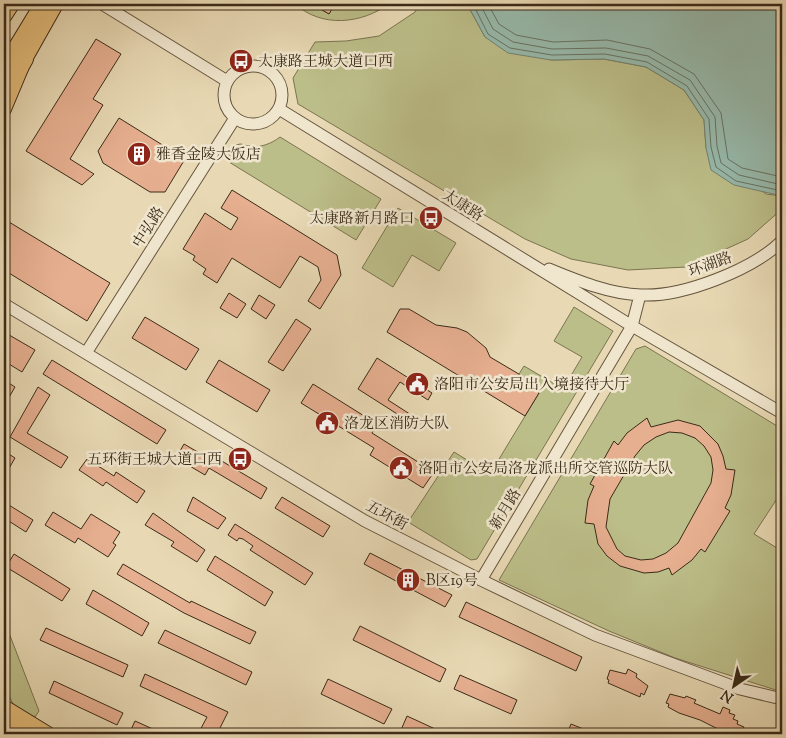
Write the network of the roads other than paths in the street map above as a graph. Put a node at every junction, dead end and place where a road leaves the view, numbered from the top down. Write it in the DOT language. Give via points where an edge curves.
graph roads {
  1 [pos="11,4"];
  2 [pos="43,4"];
  3 [pos="56,4"];
  4 [pos="102,4"];
  5 [pos="4,15"];
  6 [pos="25,59"];
  7 [pos="4,68"];
  8 [pos="227,81"];
  9 [pos="4,87"];
  10 [pos="4,95"];
  11 [pos="278,109"];
  12 [pos="4,110"];
  13 [pos="235,118"];
  14 [pos="484,235"];
  15 [pos="782,240"];
  16 [pos="640,295"];
  17 [pos="4,304"];
  18 [pos="632,326"];
  19 [pos="86,353"];
  20 [pos="782,413"];
  21 [pos="480,580"];
  22 [pos="782,699"];
  23 [pos="4,707"];
  24 [pos="4,716"];
  25 [pos="30,734"];
  26 [pos="48,734"];
  1 -- 5 [label="highway"];
  2 -- 7 [label="highway"];
  3 -- 6 [label="main road"];
  4 -- 8 [label="street"];
  6 -- 9 [label="highway"];
  6 -- 10 [label="highway"];
  6 -- 12 [label="main road"];
  8 -- 11 [label="street" via="242,68 264,68 279,82 282,92"];
  8 -- 13 [label="street" via="224,100 227,110"];
  11 -- 13 [label="street" via="264,122 244,123"];
  11 -- 14 [label="street, 太康路"];
  13 -- 19 [label="street, 中弘路"];
  14 -- 16 [label="street, 环湖路" via="537,264 587,284"];
  14 -- 18 [label="street, 太康路"];
  15 -- 16 [label="street, 环湖路" via="738,270 703,284 661,295"];
  16 -- 18 [label="street, 新月路"];
  17 -- 19 [label="street, 五环街"];
  18 -- 20 [label="street, 太康路"];
  18 -- 21 [label="street, 新月路"];
  19 -- 21 [label="street, 五环街" via="365,521"];
  21 -- 22 [label="street, 五环街" via="595,636 740,689"];
  23 -- 26 [label="main road"];
  24 -- 25 [label="highway"];
}
